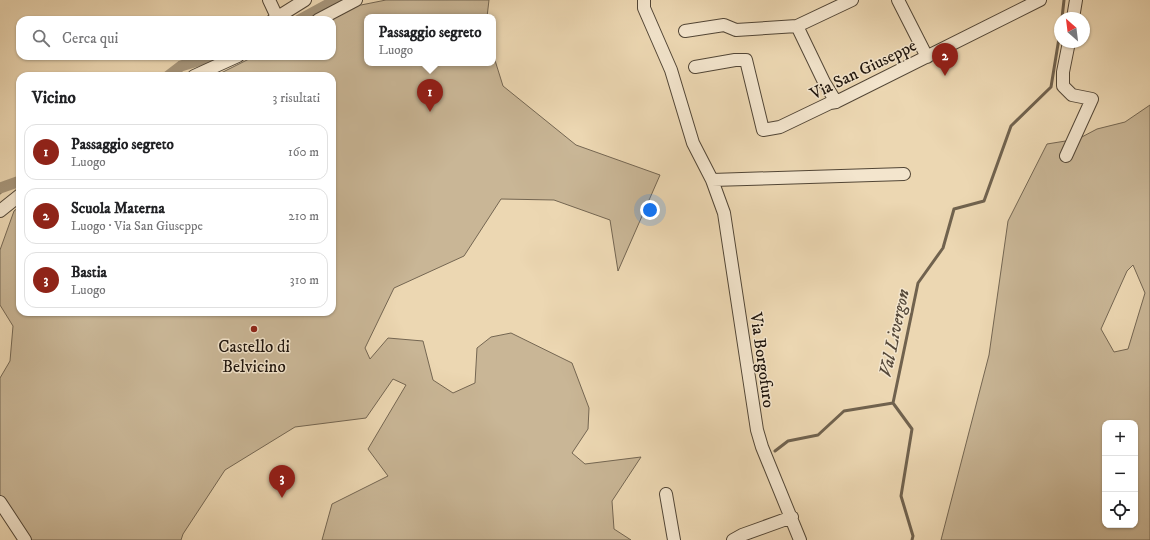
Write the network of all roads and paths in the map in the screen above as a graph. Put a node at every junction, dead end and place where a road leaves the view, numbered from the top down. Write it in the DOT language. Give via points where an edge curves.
graph roads {
  1 [pos="269,0"];
  2 [pos="305,0"];
  3 [pos="356,0"];
  4 [pos="644,0"];
  5 [pos="852,0"];
  6 [pos="898,0"];
  7 [pos="1040,0"];
  8 [pos="1076,0"];
  9 [pos="1074,12"];
  10 [pos="274,16"];
  11 [pos="278,16"];
  12 [pos="326,16"];
  13 [pos="797,26"];
  14 [pos="685,31"];
  15 [pos="1068,48"];
  16 [pos="927,57"];
  17 [pos="214,60"];
  18 [pos="228,60"];
  19 [pos="695,68"];
  20 [pos="198,72"];
  21 [pos="200,72"];
  22 [pos="836,102"];
  23 [pos="1066,156"];
  24 [pos="904,174"];
  25 [pos="712,180"];
  26 [pos="16,199"];
  27 [pos="1,212"];
  28 [pos="666,494"];
  29 [pos="0,502"];
  30 [pos="792,517"];
  31 [pos="25,540"];
  32 [pos="674,540"];
  33 [pos="733,540"];
  34 [pos="800,540"];
  1 -- 10 [label="street"];
  2 -- 11 [label="street"];
  3 -- 12 [label="street"];
  4 -- 25 [label="street, Via Borgofuro" via="644,8 671,70 693,143"];
  5 -- 13 [label="street"];
  6 -- 16 [label="street"];
  7 -- 16 [label="street, Via San Giuseppe"];
  8 -- 9 [label="street"];
  13 -- 14 [label="street" via="736,30 724,25"];
  13 -- 22 [label="street"];
  15 -- 23 [label="street" via="1063,86 1072,96 1092,99"];
  16 -- 22 [label="street, Via San Giuseppe"];
  17 -- 20 [label="street"];
  18 -- 21 [label="street"];
  19 -- 22 [label="street, Via San Giuseppe" via="746,60 763,130 780,127"];
  24 -- 25 [label="street"];
  25 -- 30 [label="street, Via Borgofuro" via="724,213 757,430"];
  26 -- 27 [label="street"];
  28 -- 32 [label="street"];
  29 -- 31 [label="street"];
  30 -- 33 [label="street"];
  30 -- 34 [label="street, Via Borgofuro"];
}
